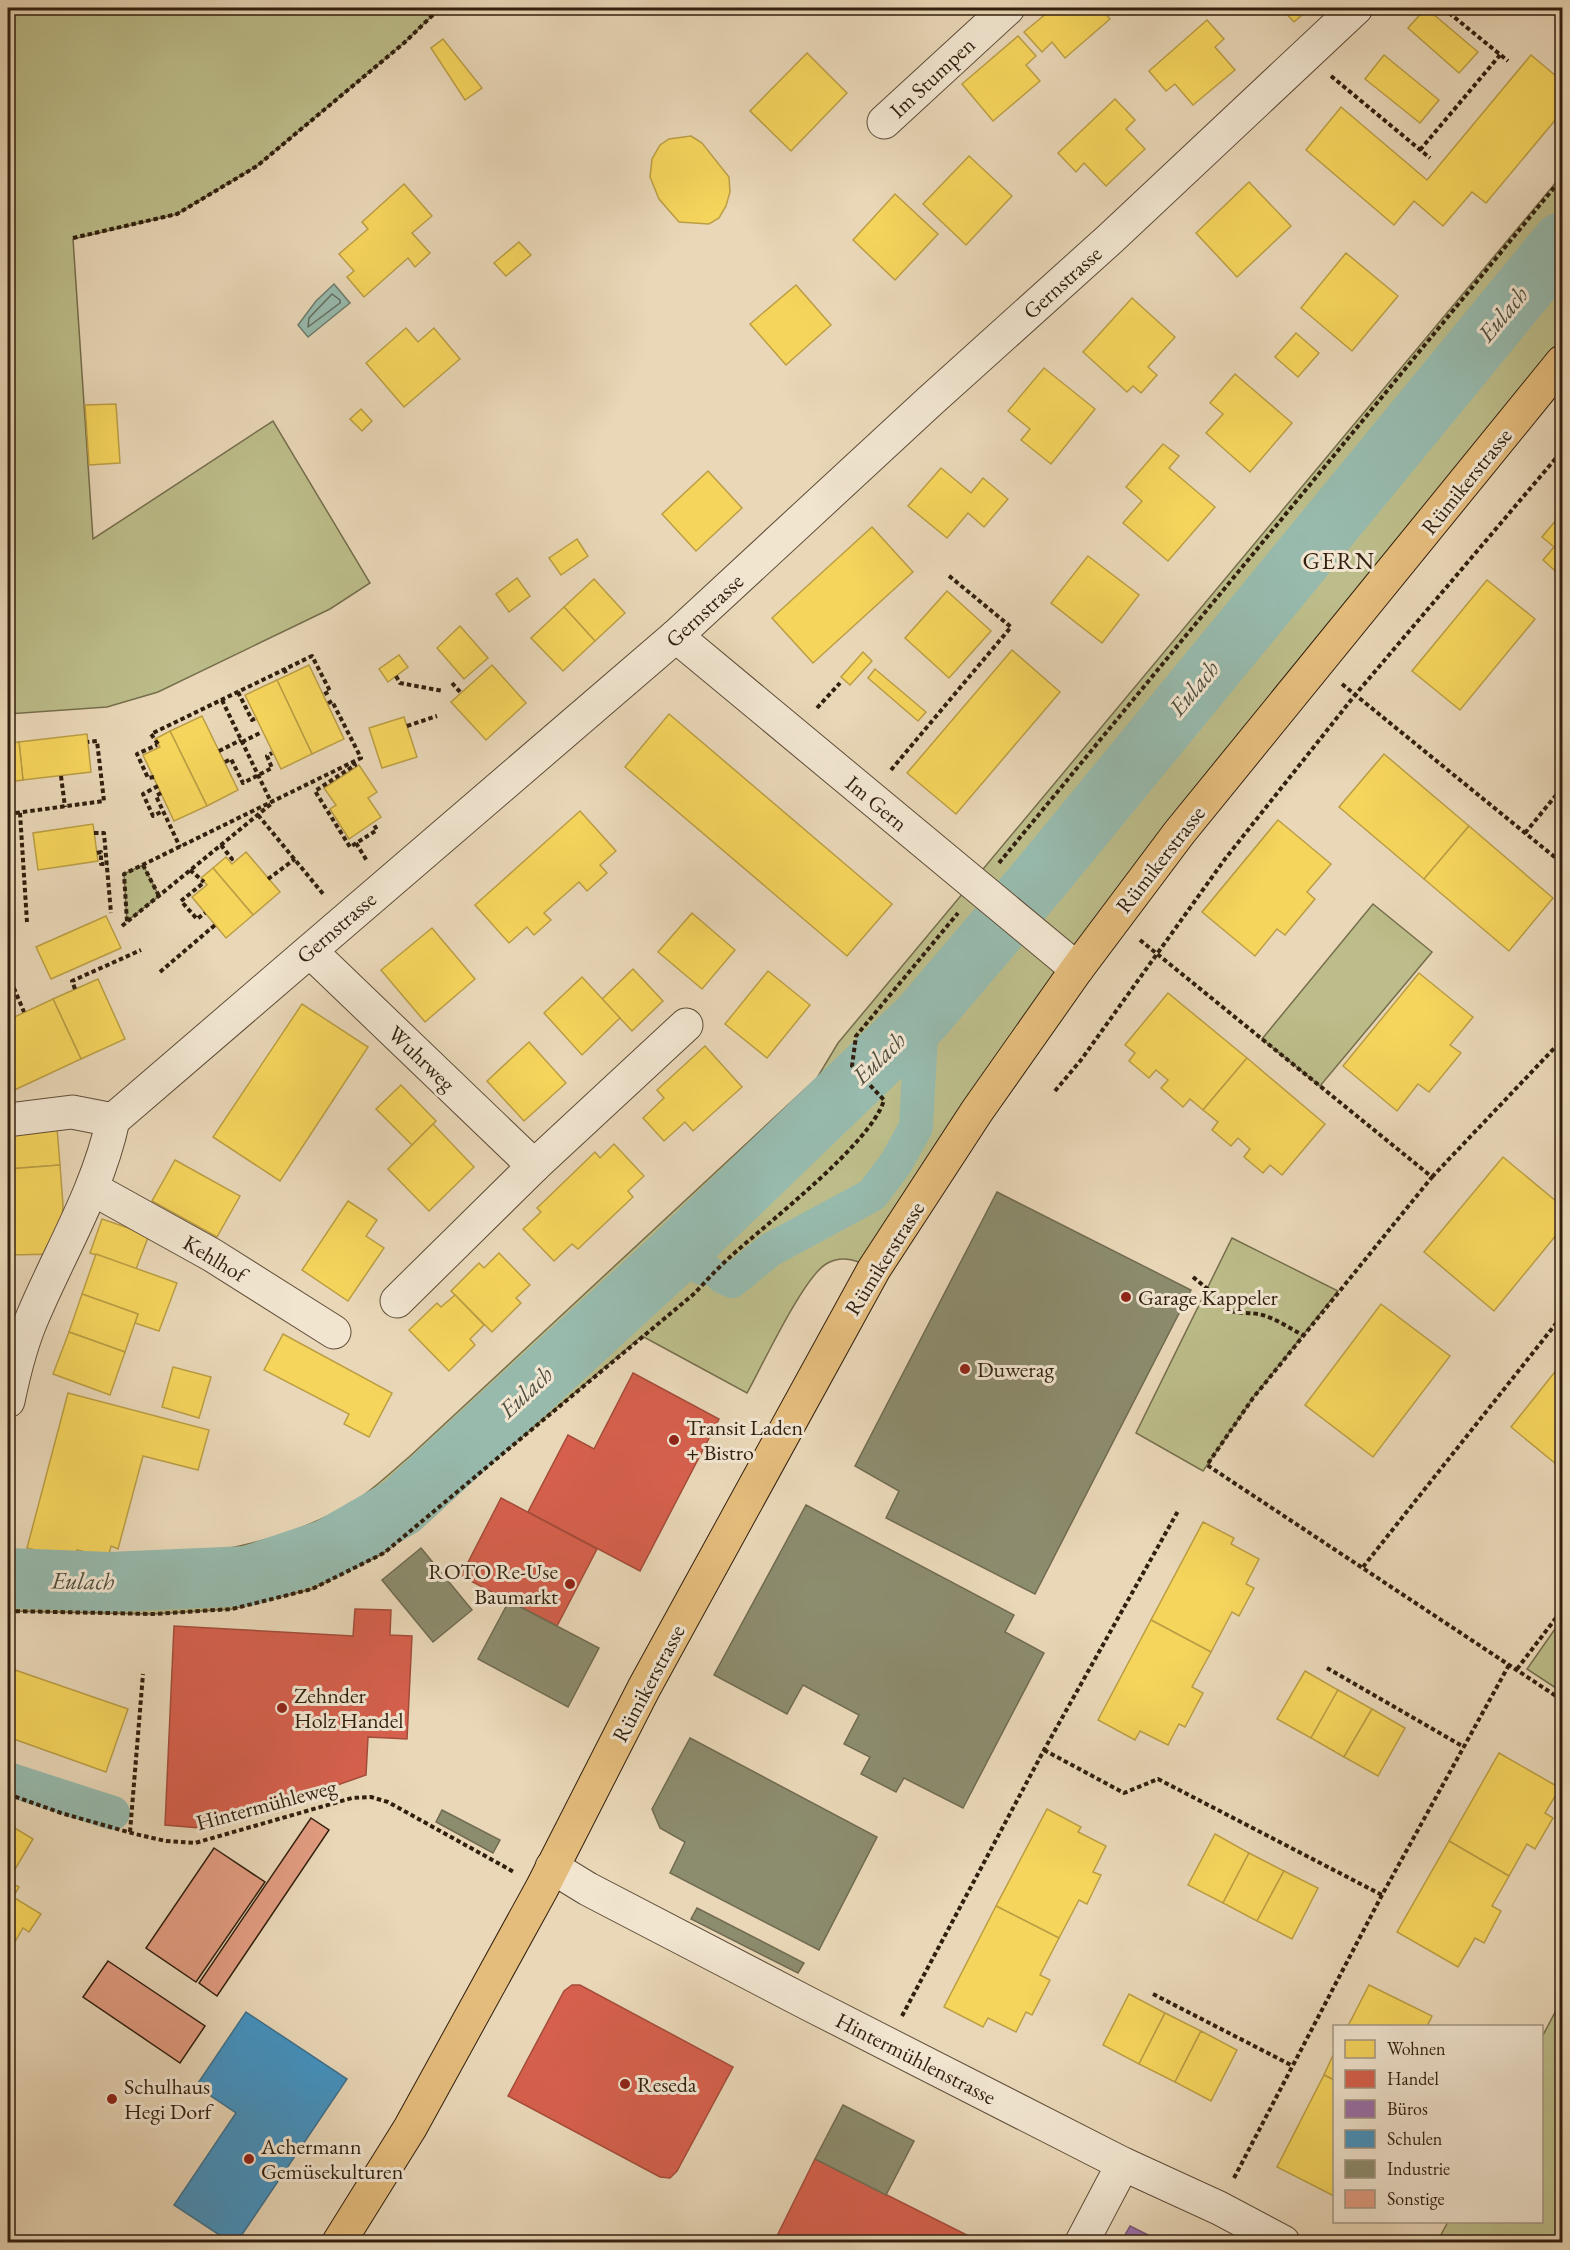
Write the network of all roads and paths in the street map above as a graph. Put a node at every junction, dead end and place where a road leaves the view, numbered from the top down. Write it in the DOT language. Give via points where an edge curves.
graph roads {
  1 [pos="440,8"];
  2 [pos="1008,8"];
  3 [pos="1356,8"];
  4 [pos="1443,8"];
  5 [pos="1500,55"];
  6 [pos="1508,61"];
  7 [pos="1325,71"];
  8 [pos="884,122"];
  9 [pos="1420,150"];
  10 [pos="1430,158"];
  11 [pos="1563,178"];
  12 [pos="73,238"];
  13 [pos="1563,362"];
  14 [pos="1562,452"];
  15 [pos="948,575"];
  16 [pos="676,636"];
  17 [pos="284,669"];
  18 [pos="287,675"];
  19 [pos="396,676"];
  20 [pos="1333,677"];
  21 [pos="265,678"];
  22 [pos="452,683"];
  23 [pos="268,685"];
  24 [pos="443,691"];
  25 [pos="238,692"];
  26 [pos="461,693"];
  27 [pos="323,694"];
  28 [pos="1355,695"];
  29 [pos="222,700"];
  30 [pos="327,704"];
  31 [pos="437,716"];
  32 [pos="256,718"];
  33 [pos="178,721"];
  34 [pos="344,724"];
  35 [pos="181,726"];
  36 [pos="407,726"];
  37 [pos="339,727"];
  38 [pos="262,732"];
  39 [pos="241,741"];
  40 [pos="88,742"];
  41 [pos="219,751"];
  42 [pos="272,753"];
  43 [pos="225,762"];
  44 [pos="353,762"];
  45 [pos="61,776"];
  46 [pos="259,776"];
  47 [pos="154,777"];
  48 [pos="158,786"];
  49 [pos="1563,788"];
  50 [pos="161,793"];
  51 [pos="869,796"];
  52 [pos="279,798"];
  53 [pos="271,802"];
  54 [pos="65,807"];
  55 [pos="163,811"];
  56 [pos="20,813"];
  57 [pos="8,814"];
  58 [pos="258,815"];
  59 [pos="373,823"];
  60 [pos="94,833"];
  61 [pos="1525,833"];
  62 [pos="356,843"];
  63 [pos="221,845"];
  64 [pos="180,847"];
  65 [pos="97,853"];
  66 [pos="363,854"];
  67 [pos="294,859"];
  68 [pos="229,861"];
  69 [pos="1563,863"];
  70 [pos="108,864"];
  71 [pos="143,865"];
  72 [pos="190,870"];
  73 [pos="268,879"];
  74 [pos="313,881"];
  75 [pos="985,893"];
  76 [pos="159,896"];
  77 [pos="111,913"];
  78 [pos="205,913"];
  79 [pos="127,921"];
  80 [pos="27,922"];
  81 [pos="215,925"];
  82 [pos="122,926"];
  83 [pos="1133,934"];
  84 [pos="141,950"];
  85 [pos="310,951"];
  86 [pos="1155,953"];
  87 [pos="1077,969"];
  88 [pos="160,972"];
  89 [pos="8,974"];
  90 [pos="75,989"];
  91 [pos="24,1012"];
  92 [pos="686,1025"];
  93 [pos="1563,1040"];
  94 [pos="1055,1091"];
  95 [pos="113,1119"];
  96 [pos="8,1120"];
  97 [pos="534,1166"];
  98 [pos="1432,1177"];
  99 [pos="93,1189"];
  100 [pos="1193,1277"];
  101 [pos="397,1301"];
  102 [pos="1563,1316"];
  103 [pos="334,1332"];
  104 [pos="1303,1335"];
  105 [pos="8,1401"];
  106 [pos="1178,1511"];
  107 [pos="1363,1567"];
  108 [pos="1563,1610"];
  109 [pos="8,1611"];
  110 [pos="1509,1665"];
  111 [pos="1327,1668"];
  112 [pos="1517,1669"];
  113 [pos="143,1674"];
  114 [pos="1563,1700"];
  115 [pos="1464,1747"];
  116 [pos="1044,1750"];
  117 [pos="8,1794"];
  118 [pos="130,1832"];
  119 [pos="552,1867"];
  120 [pos="520,1875"];
  121 [pos="1382,1895"];
  122 [pos="1153,1994"];
  123 [pos="887,2043"];
  124 [pos="1293,2066"];
  125 [pos="1123,2164"];
  126 [pos="1219,2208"];
  127 [pos="339,2242"];
  128 [pos="1082,2242"];
  129 [pos="1283,2242"];
  1 -- 12 [label="path" via="257,166 177,214"];
  2 -- 8 [label="street, Im Stumpen"];
  3 -- 16 [label="street, Gernstrasse"];
  4 -- 5 [label="path"];
  5 -- 6 [label="path"];
  5 -- 9 [label="path"];
  7 -- 9 [label="path"];
  9 -- 10 [label="path"];
  11 -- 75 [label="path"];
  13 -- 87 [label="main road, Rümikerstrasse" via="1179,833"];
  14 -- 28 [label="path"];
  15 -- 51 [label="path" via="1011,627"];
  16 -- 51 [label="street, Im Gern"];
  16 -- 85 [label="street, Gernstrasse"];
  17 -- 18 [label="path"];
  17 -- 21 [label="path"];
  17 -- 27 [label="path" via="312,656 330,691"];
  19 -- 24 [label="path" via="400,683"];
  20 -- 28 [label="path"];
  21 -- 23 [label="path"];
  21 -- 25 [label="path"];
  22 -- 26 [label="path"];
  25 -- 29 [label="path"];
  25 -- 32 [label="path" via="252,720"];
  28 -- 61 [label="path"];
  28 -- 86 [label="path"];
  29 -- 33 [label="path"];
  29 -- 39 [label="path"];
  30 -- 34 [label="path" via="332,701"];
  31 -- 36 [label="path"];
  33 -- 35 [label="path"];
  33 -- 47 [label="path" via="151,734 157,745 137,754 148,778"];
  34 -- 37 [label="path"];
  34 -- 44 [label="path" via="361,758"];
  38 -- 39 [label="path"];
  39 -- 41 [label="path"];
  39 -- 46 [label="path"];
  40 -- 54 [label="path" via="97,741 104,801"];
  42 -- 46 [label="path" via="267,756 272,768"];
  43 -- 46 [label="path" via="231,759 243,783"];
  44 -- 52 [label="path"];
  44 -- 62 [label="path" via="355,765 315,791 351,847"];
  45 -- 54 [label="path"];
  46 -- 53 [label="path"];
  48 -- 55 [label="path" via="143,794 153,816"];
  49 -- 61 [label="path"];
  50 -- 55 [label="path" via="156,796"];
  51 -- 75 [label="street, Im Gern"];
  52 -- 53 [label="path"];
  52 -- 58 [label="path"];
  53 -- 64 [label="path"];
  54 -- 56 [label="path"];
  55 -- 64 [label="path"];
  56 -- 57 [label="path"];
  56 -- 80 [label="path"];
  58 -- 63 [label="path"];
  58 -- 67 [label="path"];
  59 -- 62 [label="path" via="377,830"];
  60 -- 70 [label="path" via="104,832"];
  61 -- 69 [label="path"];
  62 -- 66 [label="path"];
  63 -- 68 [label="path" via="232,859"];
  63 -- 72 [label="path"];
  64 -- 71 [label="path"];
  65 -- 70 [label="path" via="101,852 101,864"];
  67 -- 73 [label="path"];
  67 -- 74 [label="path"];
  70 -- 77 [label="path"];
  71 -- 76 [label="path"];
  71 -- 79 [label="path" via="124,874"];
  72 -- 76 [label="path"];
  72 -- 78 [label="path" via="203,883 181,901 197,919"];
  75 -- 87 [label="street, Im Gern"];
  75 -- 109 [label="path" via="856,1035 852,1066 884,1100 881,1112 845,1153 694,1293 384,1552 312,1589 232,1609 153,1614"];
  76 -- 79 [label="path"];
  79 -- 82 [label="path"];
  81 -- 88 [label="path"];
  83 -- 86 [label="path"];
  84 -- 90 [label="path" via="72,981"];
  85 -- 95 [label="street, Gernstrasse"];
  85 -- 97 [label="street, Wuhrweg"];
  86 -- 94 [label="path"];
  86 -- 98 [label="path"];
  87 -- 119 [label="main road, Rümikerstrasse" via="977,1111 874,1269 753,1485"];
  89 -- 91 [label="path"];
  92 -- 97 [label="street"];
  93 -- 98 [label="path"];
  95 -- 96 [label="street" via="72,1112"];
  95 -- 99 [label="street"];
  97 -- 101 [label="street"];
  98 -- 104 [label="path"];
  99 -- 103 [label="street, Kehlhof" via="212,1255"];
  99 -- 105 [label="street" via="32,1317"];
  100 -- 104 [label="path" via="1221,1300 1224,1309 1271,1318"];
  102 -- 107 [label="path"];
  104 -- 107 [label="path" via="1207,1465"];
  106 -- 116 [label="path"];
  107 -- 110 [label="path"];
  108 -- 112 [label="path"];
  110 -- 112 [label="path"];
  110 -- 115 [label="path"];
  111 -- 115 [label="path"];
  112 -- 114 [label="path"];
  113 -- 118 [label="path"];
  115 -- 121 [label="path"];
  116 -- 121 [label="path" via="1124,1793 1158,1779"];
  116 -- 123 [label="path"];
  117 -- 118 [label="path, Hintermühleweg"];
  118 -- 120 [label="path, Hintermühleweg" via="195,1843 352,1798 371,1797 388,1802"];
  119 -- 123 [label="street, Hintermühlenstrasse"];
  119 -- 127 [label="main road, Rümikerstrasse" via="410,2127"];
  121 -- 124 [label="path"];
  122 -- 124 [label="path"];
  123 -- 125 [label="street, Hintermühlenstrasse"];
  124 -- 126 [label="path"];
  125 -- 126 [label="street, Hintermühlenstrasse"];
  125 -- 128 [label="street"];
  126 -- 129 [label="street, Hintermühlenstrasse"];
}
